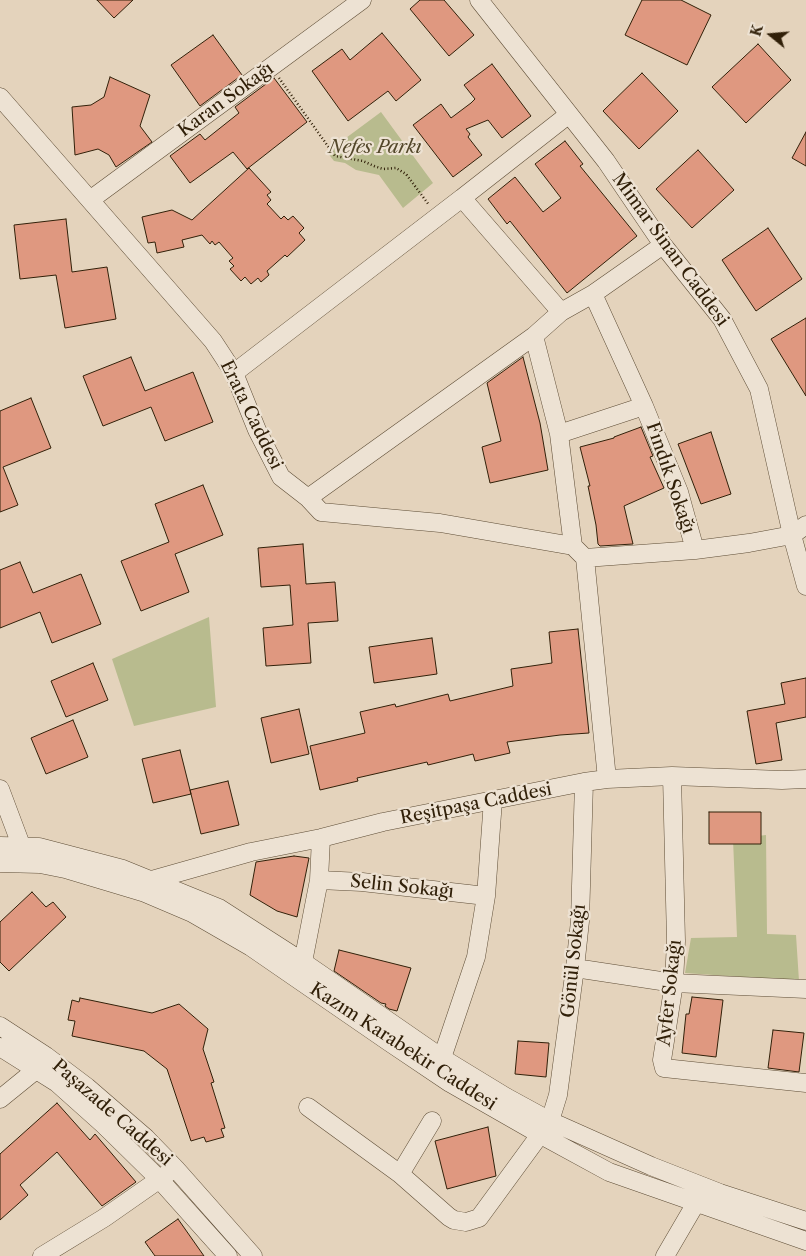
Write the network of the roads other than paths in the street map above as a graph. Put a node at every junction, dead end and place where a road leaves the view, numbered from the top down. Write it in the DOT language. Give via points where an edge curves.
graph roads {
  1 [pos="362,0"];
  2 [pos="482,2"];
  3 [pos="0,97"];
  4 [pos="568,115"];
  5 [pos="462,198"];
  6 [pos="90,200"];
  7 [pos="663,245"];
  8 [pos="593,294"];
  9 [pos="561,312"];
  10 [pos="534,336"];
  11 [pos="234,372"];
  12 [pos="644,406"];
  13 [pos="559,434"];
  14 [pos="308,498"];
  15 [pos="799,530"];
  16 [pos="694,550"];
  17 [pos="579,552"];
  18 [pos="806,586"];
  19 [pos="672,776"];
  20 [pos="607,779"];
  21 [pos="806,779"];
  22 [pos="584,782"];
  23 [pos="0,789"];
  24 [pos="493,800"];
  25 [pos="321,838"];
  26 [pos="0,844"];
  27 [pos="12,858"];
  28 [pos="319,880"];
  29 [pos="148,886"];
  30 [pos="486,896"];
  31 [pos="303,962"];
  32 [pos="575,968"];
  33 [pos="674,982"];
  34 [pos="806,988"];
  35 [pos="0,1026"];
  36 [pos="0,1046"];
  37 [pos="442,1058"];
  38 [pos="36,1069"];
  39 [pos="806,1083"];
  40 [pos="0,1099"];
  41 [pos="308,1107"];
  42 [pos="432,1120"];
  43 [pos="545,1128"];
  44 [pos="176,1169"];
  45 [pos="400,1174"];
  46 [pos="159,1179"];
  47 [pos="696,1203"];
  48 [pos="806,1221"];
  49 [pos="806,1241"];
  50 [pos="62,1250"];
  51 [pos="42,1256"];
  52 [pos="228,1256"];
  53 [pos="253,1256"];
  54 [pos="665,1256"];
  1 -- 6 [label="street, Karan Sokağı"];
  2 -- 4 [label="street, Mimar Sinan Caddesi"];
  3 -- 6 [label="street, Erata Caddesi"];
  4 -- 5 [label="street"];
  4 -- 7 [label="street, Mimar Sinan Caddesi" via="606,161"];
  5 -- 9 [label="street"];
  5 -- 11 [label="street"];
  6 -- 11 [label="street, Erata Caddesi" via="213,341"];
  7 -- 8 [label="street"];
  7 -- 15 [label="street, Mimar Sinan Caddesi" via="722,319 759,390"];
  8 -- 9 [label="street"];
  8 -- 12 [label="street, Fındık Sokağı"];
  9 -- 10 [label="street"];
  10 -- 13 [label="street"];
  10 -- 14 [label="street"];
  11 -- 14 [label="street, Erata Caddesi" via="280,477"];
  12 -- 13 [label="street"];
  12 -- 16 [label="street, Fındık Sokağı" via="679,492"];
  13 -- 17 [label="street"];
  14 -- 17 [label="street, Erata Caddesi" via="321,512 440,523"];
  15 -- 16 [label="street, Erata Caddesi" via="749,543"];
  15 -- 18 [label="street, Mimar Sinan Caddesi"];
  16 -- 17 [label="street, Erata Caddesi"];
  17 -- 20 [label="street"];
  19 -- 20 [label="street, Reşitpaşa Caddesi"];
  19 -- 21 [label="street, Reşitpaşa Caddesi"];
  19 -- 33 [label="street, Ayfer Sokağı"];
  20 -- 22 [label="street, Reşitpaşa Caddesi"];
  22 -- 24 [label="street, Reşitpaşa Caddesi"];
  22 -- 32 [label="street, Gönül Sokağı" via="580,921"];
  23 -- 27 [label="street"];
  24 -- 25 [label="street, Reşitpaşa Caddesi"];
  24 -- 30 [label="street"];
  25 -- 28 [label="street"];
  25 -- 29 [label="street, Reşitpaşa Caddesi" via="251,852"];
  26 -- 27 [label="street"];
  27 -- 29 [label="street" via="39,847 123,869"];
  28 -- 30 [label="street, Selin Sokağı"];
  28 -- 31 [label="street"];
  29 -- 31 [label="street" via="219,908"];
  29 -- 43 [label="street, Kazım Karabekir Caddesi" via="251,947 450,1083"];
  30 -- 37 [label="street" via="476,957"];
  31 -- 37 [label="street"];
  32 -- 33 [label="street"];
  32 -- 43 [label="street, Gönül Sokağı" via="558,1095"];
  33 -- 34 [label="street"];
  33 -- 39 [label="street, Ayfer Sokağı" via="662,1060 664,1068"];
  35 -- 44 [label="street, Paşazade Caddesi" via="87,1087"];
  36 -- 38 [label="street, Paşazade Caddesi"];
  37 -- 43 [label="street" via="506,1097"];
  38 -- 40 [label="street"];
  38 -- 46 [label="street, Paşazade Caddesi" via="58,1084"];
  41 -- 45 [label="street"];
  42 -- 45 [label="street"];
  43 -- 45 [label="street, Gönül Sokağı" via="479,1218 473,1221 460,1222 449,1217"];
  43 -- 47 [label="street, Kazım Karabekir Caddesi" via="610,1172"];
  43 -- 48 [label="street"];
  44 -- 46 [label="street"];
  44 -- 53 [label="street, Paşazade Caddesi"];
  46 -- 50 [label="street"];
  46 -- 52 [label="street, Paşazade Caddesi"];
  47 -- 49 [label="street, Kazım Karabekir Caddesi"];
  47 -- 54 [label="street"];
  50 -- 51 [label="street"];
}
